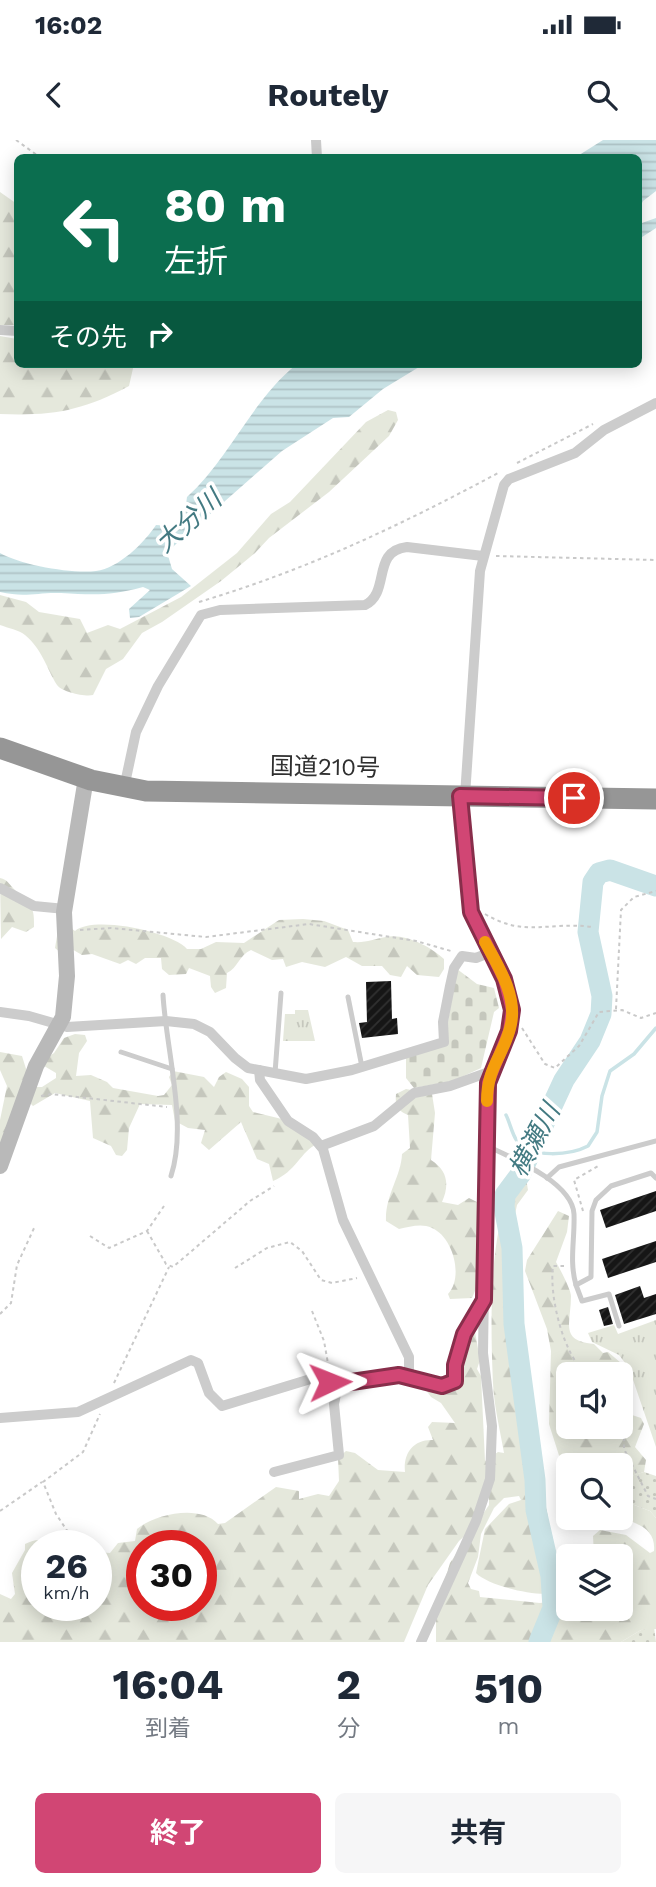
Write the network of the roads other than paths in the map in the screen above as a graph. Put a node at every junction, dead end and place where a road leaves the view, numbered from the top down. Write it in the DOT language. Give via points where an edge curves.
graph roads {
  1 [pos="656,403"];
  2 [pos="483,556"];
  3 [pos="0,748"];
  4 [pos="86,778"];
  5 [pos="124,788"];
  6 [pos="462,796"];
  7 [pos="656,799"];
  8 [pos="0,888"];
  9 [pos="65,909"];
  10 [pos="491,952"];
  11 [pos="281,993"];
  12 [pos="163,995"];
  13 [pos="348,997"];
  14 [pos="0,1012"];
  15 [pos="166,1021"];
  16 [pos="60,1025"];
  17 [pos="121,1052"];
  18 [pos="362,1067"];
  19 [pos="172,1069"];
  20 [pos="259,1070"];
  21 [pos="489,1072"];
  22 [pos="275,1073"];
  23 [pos="656,1141"];
  24 [pos="321,1146"];
  25 [pos="486,1146"];
  26 [pos="0,1166"];
  27 [pos="171,1176"];
  28 [pos="547,1178"];
  29 [pos="656,1178"];
  30 [pos="576,1285"];
  31 [pos="484,1300"];
  32 [pos="619,1326"];
  33 [pos="409,1376"];
  34 [pos="334,1383"];
  35 [pos="0,1418"];
  36 [pos="274,1472"];
  37 [pos="427,1629"];
  38 [pos="422,1642"];
  39 [pos="429,1642"];
  1 -- 2 [label="street" via="604,430 575,453 506,482"];
  2 -- 5 [label="street" via="395,549 389,554 373,600 365,605 218,610 201,615 135,732"];
  2 -- 6 [label="street"];
  3 -- 4 [label="highway, 国道210号"];
  4 -- 5 [label="highway, 国道210号"];
  4 -- 9 [label="street"];
  5 -- 6 [label="highway, 国道210号"];
  6 -- 7 [label="highway, 国道210号"];
  6 -- 10 [label="street" via="470,905"];
  8 -- 9 [label="street" via="34,906"];
  9 -- 16 [label="street" via="67,976"];
  10 -- 18 [label="street" via="462,957 454,968 443,1022 444,1042"];
  10 -- 21 [label="street" via="510,998 511,1023"];
  11 -- 22 [label="lane"];
  12 -- 15 [label="lane"];
  13 -- 18 [label="lane"];
  14 -- 16 [label="street"];
  15 -- 16 [label="street"];
  15 -- 19 [label="lane"];
  15 -- 20 [label="street" via="204,1027 235,1058"];
  16 -- 26 [label="street" via="41,1056"];
  17 -- 19 [label="lane"];
  18 -- 22 [label="street" via="313,1079"];
  19 -- 27 [label="lane" via="176,1099"];
  20 -- 22 [label="street"];
  20 -- 24 [label="street" via="260,1080 288,1121"];
  21 -- 24 [label="street" via="414,1093 374,1126"];
  21 -- 25 [label="street"];
  23 -- 28 [label="lane" via="559,1167"];
  24 -- 33 [label="street" via="339,1210 408,1353"];
  25 -- 28 [label="lane"];
  25 -- 31 [label="street"];
  28 -- 30 [label="lane" via="565,1194 573,1209"];
  29 -- 30 [label="lane" via="651,1173 611,1186 596,1200 591,1277"];
  30 -- 32 [label="lane" via="582,1301 608,1294"];
  31 -- 33 [label="street" via="464,1334 452,1385"];
  31 -- 37 [label="street" via="484,1362 493,1446 490,1479"];
  33 -- 34 [label="street"];
  34 -- 35 [label="street" via="314,1377 222,1406 209,1393 201,1366 191,1360 78,1412"];
  34 -- 36 [label="street" via="339,1455"];
  37 -- 38 [label="street"];
  37 -- 39 [label="street"];
}
